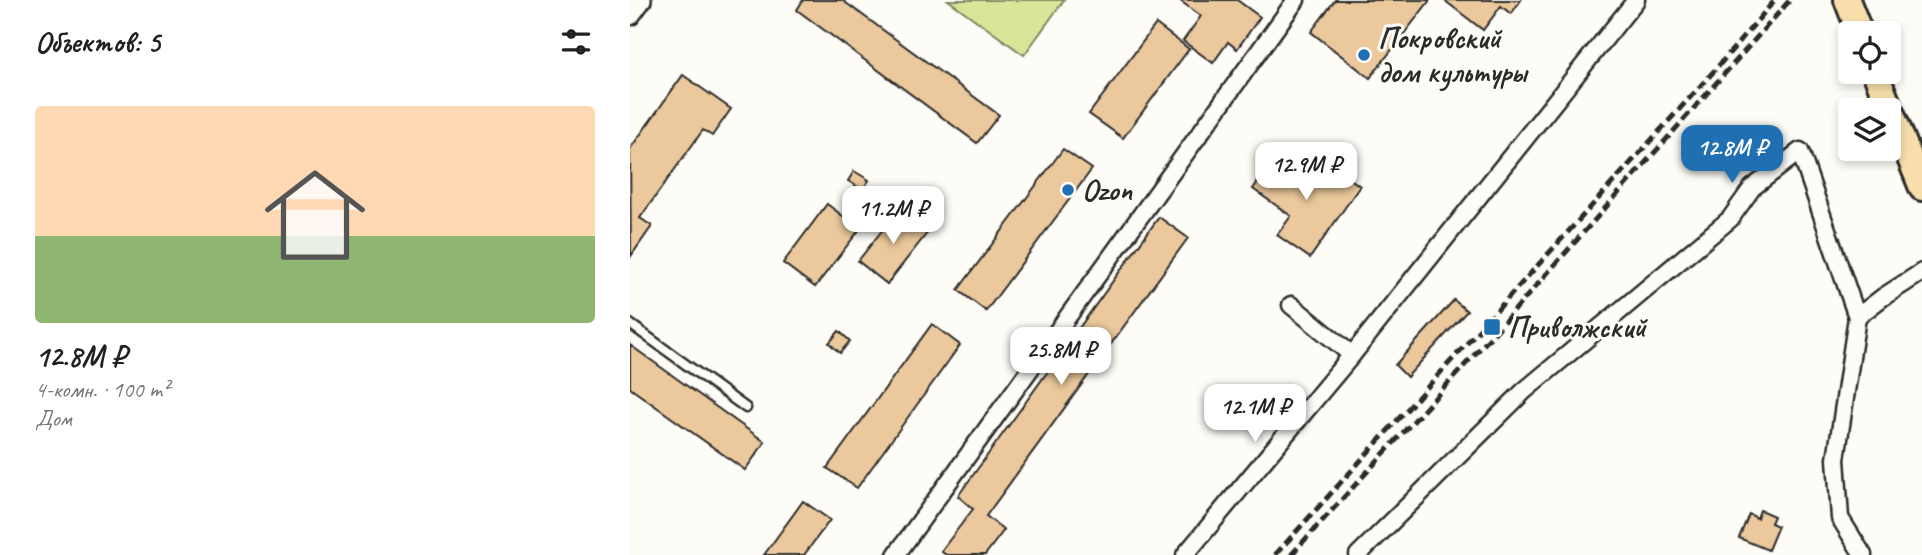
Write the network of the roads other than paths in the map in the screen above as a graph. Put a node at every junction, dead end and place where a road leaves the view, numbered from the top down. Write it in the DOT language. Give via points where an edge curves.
graph roads {
  1 [pos="641,0"];
  2 [pos="1296,0"];
  3 [pos="1636,0"];
  4 [pos="1847,0"];
  5 [pos="630,15"];
  6 [pos="1855,21"];
  7 [pos="1880,84"];
  8 [pos="1922,188"];
  9 [pos="1922,272"];
  10 [pos="1291,304"];
  11 [pos="1857,317"];
  12 [pos="630,324"];
  13 [pos="1352,355"];
  14 [pos="746,408"];
  15 [pos="896,555"];
  16 [pos="1185,555"];
  17 [pos="1358,555"];
  18 [pos="1863,555"];
  1 -- 5 [label="street"];
  2 -- 15 [label="street"];
  3 -- 13 [label="street"];
  4 -- 6 [label="main road"];
  7 -- 8 [label="main road"];
  9 -- 11 [label="street"];
  10 -- 13 [label="street"];
  11 -- 17 [label="street" via="1800,151 1752,188 1730,219 1524,391"];
  11 -- 18 [label="street" via="1836,459 1840,518"];
  12 -- 14 [label="lane"];
  13 -- 16 [label="street"];
}
